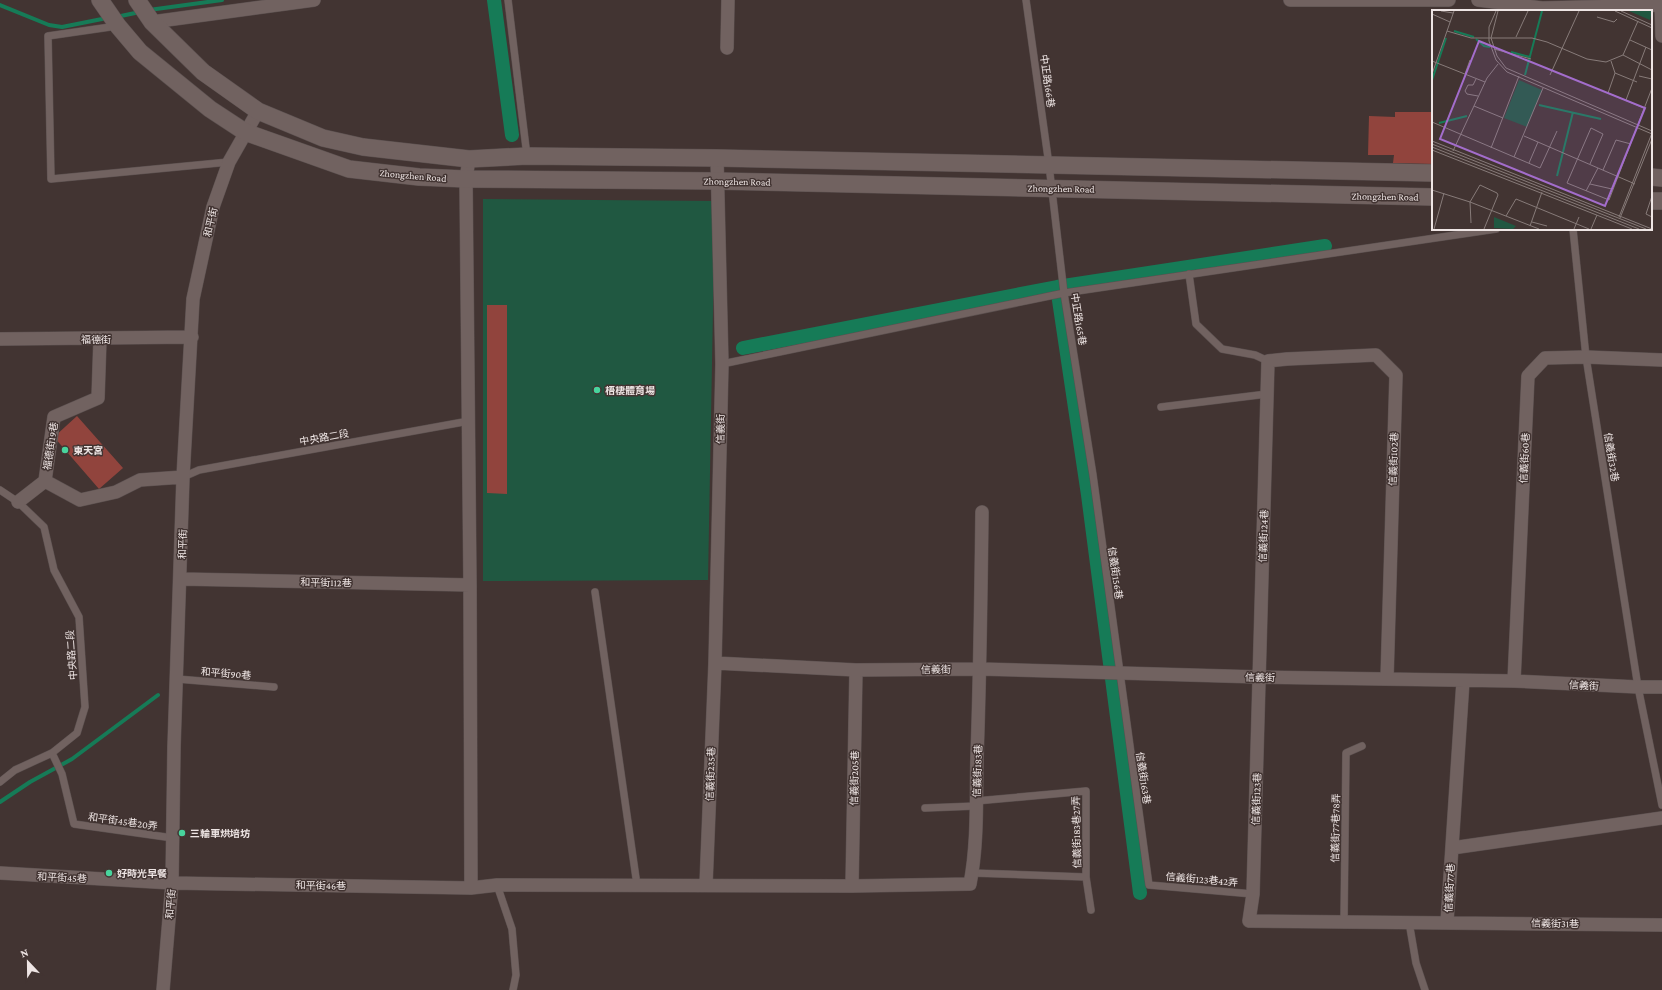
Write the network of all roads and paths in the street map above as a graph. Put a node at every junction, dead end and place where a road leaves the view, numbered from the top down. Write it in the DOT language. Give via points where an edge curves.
graph roads {
  1 [pos="100,0"];
  2 [pos="137,0"];
  3 [pos="314,0"];
  4 [pos="508,0"];
  5 [pos="728,0"];
  6 [pos="1026,0"];
  7 [pos="1290,0"];
  8 [pos="1449,0"];
  9 [pos="1478,0"];
  10 [pos="1661,0"];
  11 [pos="1662,5"];
  12 [pos="1542,6"];
  13 [pos="152,22"];
  14 [pos="118,26"];
  15 [pos="1662,36"];
  16 [pos="727,48"];
  17 [pos="258,111"];
  18 [pos="245,132"];
  19 [pos="527,156"];
  20 [pos="717,158"];
  21 [pos="469,159"];
  22 [pos="229,162"];
  23 [pos="1049,165"];
  24 [pos="1432,173"];
  25 [pos="466,179"];
  26 [pos="717,181"];
  27 [pos="1052,188"];
  28 [pos="1432,197"];
  29 [pos="1489,230"];
  30 [pos="1573,230"];
  31 [pos="1189,274"];
  32 [pos="1064,293"];
  33 [pos="192,338"];
  34 [pos="0,339"];
  35 [pos="100,339"];
  36 [pos="1586,358"];
  37 [pos="1662,360"];
  38 [pos="1268,361"];
  39 [pos="722,364"];
  40 [pos="1267,394"];
  41 [pos="1161,407"];
  42 [pos="469,421"];
  43 [pos="1093,475"];
  44 [pos="184,477"];
  45 [pos="45,481"];
  46 [pos="0,490"];
  47 [pos="18,502"];
  48 [pos="982,512"];
  49 [pos="181,579"];
  50 [pos="470,585"];
  51 [pos="595,592"];
  52 [pos="715,663"];
  53 [pos="980,669"];
  54 [pos="856,670"];
  55 [pos="1120,674"];
  56 [pos="1260,677"];
  57 [pos="176,679"];
  58 [pos="1386,679"];
  59 [pos="1463,681"];
  60 [pos="1514,681"];
  61 [pos="274,687"];
  62 [pos="1638,687"];
  63 [pos="1662,687"];
  64 [pos="1362,746"];
  65 [pos="52,753"];
  66 [pos="0,782"];
  67 [pos="976,804"];
  68 [pos="1662,805"];
  69 [pos="926,808"];
  70 [pos="1662,818"];
  71 [pos="173,838"];
  72 [pos="1452,848"];
  73 [pos="0,873"];
  74 [pos="972,873"];
  75 [pos="1086,877"];
  76 [pos="172,883"];
  77 [pos="498,885"];
  78 [pos="637,885"];
  79 [pos="706,885"];
  80 [pos="1149,885"];
  81 [pos="852,886"];
  82 [pos="470,888"];
  83 [pos="1253,894"];
  84 [pos="1090,910"];
  85 [pos="1249,921"];
  86 [pos="1344,921"];
  87 [pos="1409,922"];
  88 [pos="1447,922"];
  89 [pos="1662,925"];
  90 [pos="163,990"];
  91 [pos="513,990"];
  92 [pos="1425,990"];
  1 -- 14 [label="street, Zhongzhen Road"];
  2 -- 13 [label="street, Zhongzhen Road"];
  3 -- 13 [label="street"];
  4 -- 19 [label="lane"];
  5 -- 16 [label="street"];
  6 -- 23 [label="lane, 中正路166巷"];
  7 -- 8 [label="street"];
  9 -- 12 [label="street"];
  10 -- 11 [label="street"];
  11 -- 12 [label="street"];
  11 -- 15 [label="street"];
  13 -- 17 [label="street, Zhongzhen Road" via="203,72"];
  14 -- 18 [label="street, Zhongzhen Road" via="140,52 210,109"];
  14 -- 22 [label="lane" via="48,36 51,179"];
  17 -- 18 [label="street, 和平街"];
  17 -- 21 [label="street, Zhongzhen Road" via="322,138 363,147"];
  18 -- 22 [label="street, 和平街"];
  18 -- 25 [label="street, Zhongzhen Road" via="349,169 419,177"];
  19 -- 20 [label="street, Zhongzhen Road"];
  19 -- 21 [label="street, Zhongzhen Road"];
  20 -- 23 [label="street, Zhongzhen Road"];
  20 -- 26 [label="street, 信義街"];
  21 -- 25 [label="street"];
  22 -- 33 [label="street, 和平街" via="213,207 193,299"];
  23 -- 24 [label="street, Zhongzhen Road"];
  23 -- 27 [label="lane, 中正路165巷"];
  25 -- 26 [label="street, Zhongzhen Road"];
  25 -- 42 [label="street"];
  26 -- 27 [label="street, Zhongzhen Road"];
  26 -- 39 [label="street, 信義街"];
  27 -- 28 [label="street, Zhongzhen Road"];
  27 -- 32 [label="lane, 中正路165巷"];
  29 -- 31 [label="lane"];
  30 -- 36 [label="lane, 信義街32巷"];
  31 -- 32 [label="lane"];
  31 -- 38 [label="lane" via="1196,324 1222,349 1255,355"];
  32 -- 39 [label="lane"];
  32 -- 43 [label="lane, 中正路165巷"];
  33 -- 35 [label="street, 福德街"];
  33 -- 44 [label="street, 和平街"];
  34 -- 35 [label="street, 福德街"];
  35 -- 45 [label="street, 福德街19巷" via="98,398 54,417"];
  36 -- 37 [label="street, 信義街60巷"];
  36 -- 60 [label="street, 信義街60巷" via="1545,358 1528,376"];
  36 -- 62 [label="lane, 信義街32巷"];
  38 -- 40 [label="street, 信義街124巷"];
  38 -- 58 [label="street, 信義街102巷" via="1376,355 1396,375"];
  39 -- 52 [label="street, 信義街"];
  40 -- 41 [label="lane"];
  40 -- 56 [label="street, 信義街124巷"];
  42 -- 44 [label="lane, 中央路二段" via="199,470"];
  42 -- 50 [label="street"];
  43 -- 55 [label="lane, 信義街156巷"];
  44 -- 45 [label="street, 福德街19巷" via="140,480 116,492 80,500"];
  44 -- 49 [label="street, 和平街"];
  45 -- 47 [label="street"];
  46 -- 47 [label="lane, 中央路二段"];
  47 -- 65 [label="lane, 中央路二段" via="44,527 54,570 78,617 85,707 77,733"];
  48 -- 53 [label="street, 信義街183巷"];
  49 -- 50 [label="street, 和平街112巷"];
  49 -- 57 [label="street, 和平街"];
  50 -- 82 [label="street"];
  51 -- 78 [label="lane"];
  52 -- 54 [label="street, 信義街"];
  52 -- 79 [label="street, 信義街235巷"];
  53 -- 54 [label="street, 信義街"];
  53 -- 55 [label="street, 信義街"];
  53 -- 67 [label="street, 信義街183巷"];
  54 -- 81 [label="street, 信義街205巷"];
  55 -- 56 [label="street, 信義街"];
  55 -- 80 [label="lane, 信義街163巷"];
  56 -- 58 [label="street, 信義街"];
  56 -- 83 [label="street, 信義街123巷"];
  57 -- 61 [label="lane, 和平街90巷"];
  57 -- 71 [label="street, 和平街"];
  58 -- 59 [label="street, 信義街"];
  59 -- 60 [label="street, 信義街"];
  59 -- 72 [label="street, 信義街77巷"];
  60 -- 62 [label="street, 信義街"];
  62 -- 63 [label="street, 信義街"];
  62 -- 68 [label="lane, 信義街32巷"];
  64 -- 86 [label="lane, 信義街77巷78弄" via="1346,753"];
  65 -- 66 [label="lane, 中央路二段" via="15,770"];
  65 -- 71 [label="lane, 和平街45巷20弄" via="62,774 74,824"];
  67 -- 69 [label="lane"];
  67 -- 74 [label="street, 信義街183巷"];
  67 -- 75 [label="lane, 信義街183巷27弄" via="1086,791"];
  70 -- 72 [label="street"];
  71 -- 76 [label="street, 和平街"];
  72 -- 88 [label="street, 信義街77巷"];
  73 -- 76 [label="street, 和平街45巷"];
  74 -- 75 [label="lane"];
  74 -- 81 [label="street" via="970,884"];
  75 -- 84 [label="lane, 信義街183巷27弄"];
  76 -- 82 [label="street, 和平街46巷"];
  76 -- 90 [label="street, 和平街"];
  77 -- 78 [label="street, 和平街46巷"];
  77 -- 82 [label="street, 和平街46巷"];
  77 -- 91 [label="lane" via="512,929 516,975"];
  78 -- 79 [label="street, 和平街46巷"];
  79 -- 81 [label="street, 和平街46巷"];
  80 -- 83 [label="lane, 信義街123巷42弄"];
  83 -- 85 [label="street, 信義街123巷"];
  85 -- 86 [label="street, 信義街77巷"];
  86 -- 87 [label="street, 信義街77巷"];
  87 -- 88 [label="street, 信義街77巷"];
  87 -- 92 [label="lane" via="1416,963"];
  88 -- 89 [label="street, 信義街31巷"];
}
